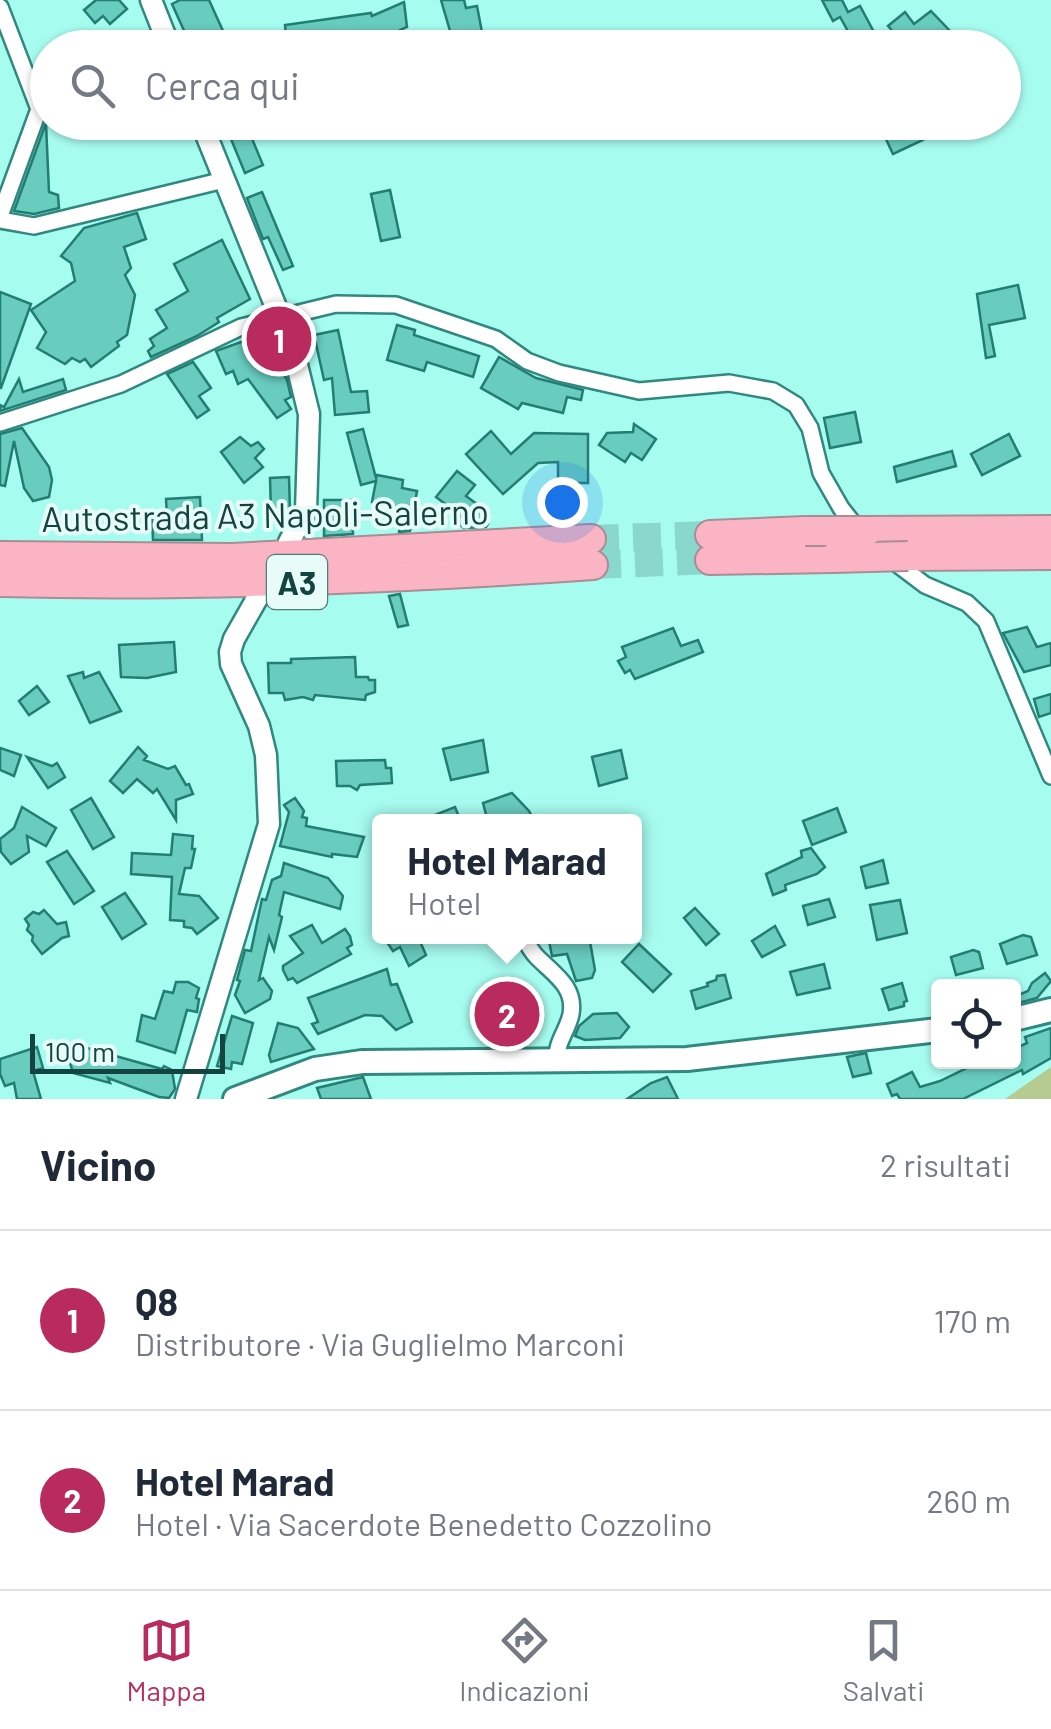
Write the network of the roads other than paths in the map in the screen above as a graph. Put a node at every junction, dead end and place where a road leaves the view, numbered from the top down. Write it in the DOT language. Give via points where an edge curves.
graph roads {
  1 [pos="151,0"];
  2 [pos="0,7"];
  3 [pos="163,30"];
  4 [pos="7,46"];
  5 [pos="30,90"];
  6 [pos="30,136"];
  7 [pos="207,140"];
  8 [pos="224,180"];
  9 [pos="0,218"];
  10 [pos="280,317"];
  11 [pos="0,423"];
  12 [pos="1051,530"];
  13 [pos="288,542"];
  14 [pos="0,556"];
  15 [pos="1051,556"];
  16 [pos="0,582"];
  17 [pos="259,596"];
  18 [pos="1051,776"];
  19 [pos="528,944"];
  20 [pos="1051,1010"];
  21 [pos="1021,1018"];
  22 [pos="931,1031"];
  23 [pos="557,1059"];
  24 [pos="186,1099"];
  25 [pos="236,1099"];
  1 -- 3 [label="street"];
  2 -- 4 [label="street"];
  4 -- 5 [label="street"];
  6 -- 9 [label="street"];
  7 -- 8 [label="street"];
  8 -- 9 [label="street" via="34,226"];
  8 -- 10 [label="street"];
  10 -- 11 [label="street" via="241,327 121,384"];
  10 -- 13 [label="street" via="309,414 306,511"];
  10 -- 18 [label="street" via="336,304 396,305 496,339 559,373 639,391 729,383 773,391 796,405 810,428 821,473 869,543 986,621"];
  12 -- 15 [label="highway, bridge" via="805,531 710,547 833,558"];
  14 -- 16 [label="highway, Autostrada A3 Napoli-Salerno / A3" via="592,552 286,582"];
  17 -- 24 [label="street" via="234,638 230,664 259,726 269,824"];
  19 -- 23 [label="street" via="571,1000"];
  20 -- 21 [label="main road"];
  22 -- 23 [label="main road" via="687,1059"];
  23 -- 25 [label="main road" via="362,1062 315,1069"];
}
